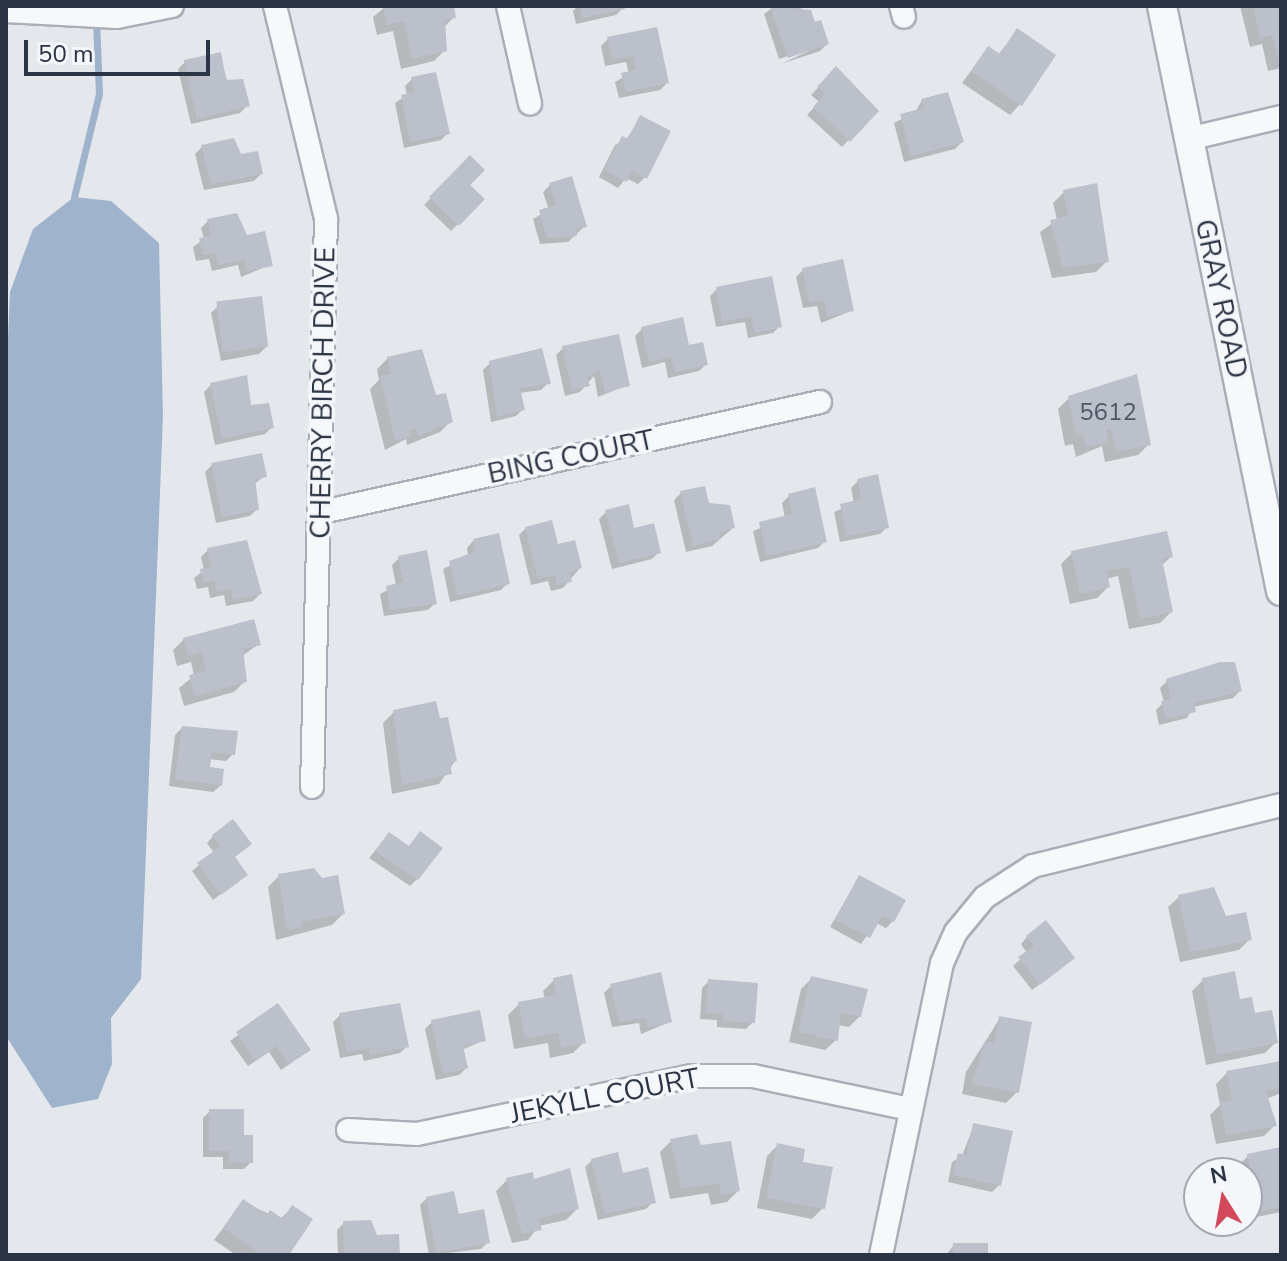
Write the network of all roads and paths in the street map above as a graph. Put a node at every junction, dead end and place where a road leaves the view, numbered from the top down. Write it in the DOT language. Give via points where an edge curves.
graph roads {
  1 [pos="172,6"];
  2 [pos="275,6"];
  3 [pos="508,6"];
  4 [pos="1162,6"];
  5 [pos="6,11"];
  6 [pos="530,104"];
  7 [pos="1281,117"];
  8 [pos="1188,139"];
  9 [pos="820,402"];
  10 [pos="322,512"];
  11 [pos="1281,591"];
  12 [pos="312,787"];
  13 [pos="1281,805"];
  14 [pos="910,1109"];
  15 [pos="348,1130"];
  16 [pos="881,1255"];
  1 -- 5 [label="street" via="117,17"];
  2 -- 10 [label="street, CHERRY BIRCH DRIVE" via="326,219"];
  3 -- 6 [label="street"];
  4 -- 8 [label="street, GRAY ROAD"];
  7 -- 8 [label="street"];
  8 -- 11 [label="street, GRAY ROAD"];
  9 -- 10 [label="street, BING COURT"];
  10 -- 12 [label="street, CHERRY BIRCH DRIVE"];
  13 -- 14 [label="street" via="1065,856 1003,883 956,932 942,963"];
  14 -- 15 [label="street, JEKYLL COURT" via="753,1076 692,1076 417,1134"];
  14 -- 16 [label="street"];
}
